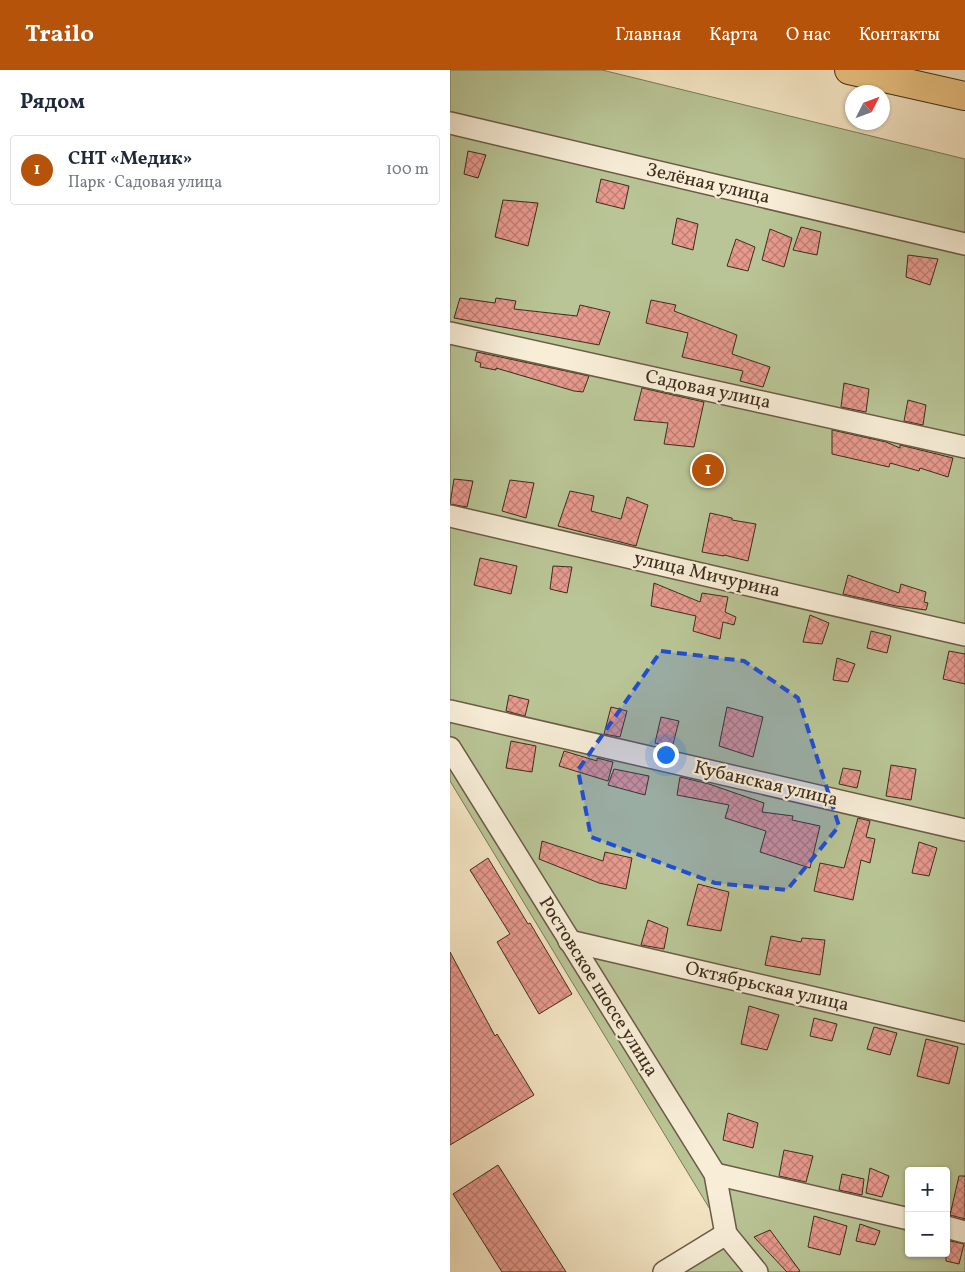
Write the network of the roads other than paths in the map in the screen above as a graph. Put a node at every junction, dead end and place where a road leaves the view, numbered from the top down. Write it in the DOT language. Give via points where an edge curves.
graph roads {
  1 [pos="849,70"];
  2 [pos="965,96"];
  3 [pos="450,123"];
  4 [pos="965,244"];
  5 [pos="450,333"];
  6 [pos="965,447"];
  7 [pos="450,516"];
  8 [pos="965,635"];
  9 [pos="450,710"];
  10 [pos="450,748"];
  11 [pos="965,830"];
  12 [pos="569,941"];
  13 [pos="965,1033"];
  14 [pos="715,1174"];
  15 [pos="905,1217"];
  16 [pos="950,1228"];
  17 [pos="965,1232"];
  18 [pos="726,1234"];
  19 [pos="664,1272"];
  20 [pos="757,1272"];
  1 -- 2 [label="highway"];
  3 -- 4 [label="street, Зелёная улица"];
  5 -- 6 [label="street, Садовая улица"];
  7 -- 8 [label="street, улица Мичурина"];
  9 -- 11 [label="street, Кубанская улица"];
  10 -- 12 [label="street, Ростовское шоссе улица"];
  12 -- 13 [label="street, Октябрьская улица"];
  12 -- 14 [label="street, Ростовское шоссе улица"];
  14 -- 15 [label="street"];
  14 -- 18 [label="street, Ростовское шоссе улица"];
  16 -- 17 [label="street"];
  18 -- 19 [label="street"];
  18 -- 20 [label="street"];
}
